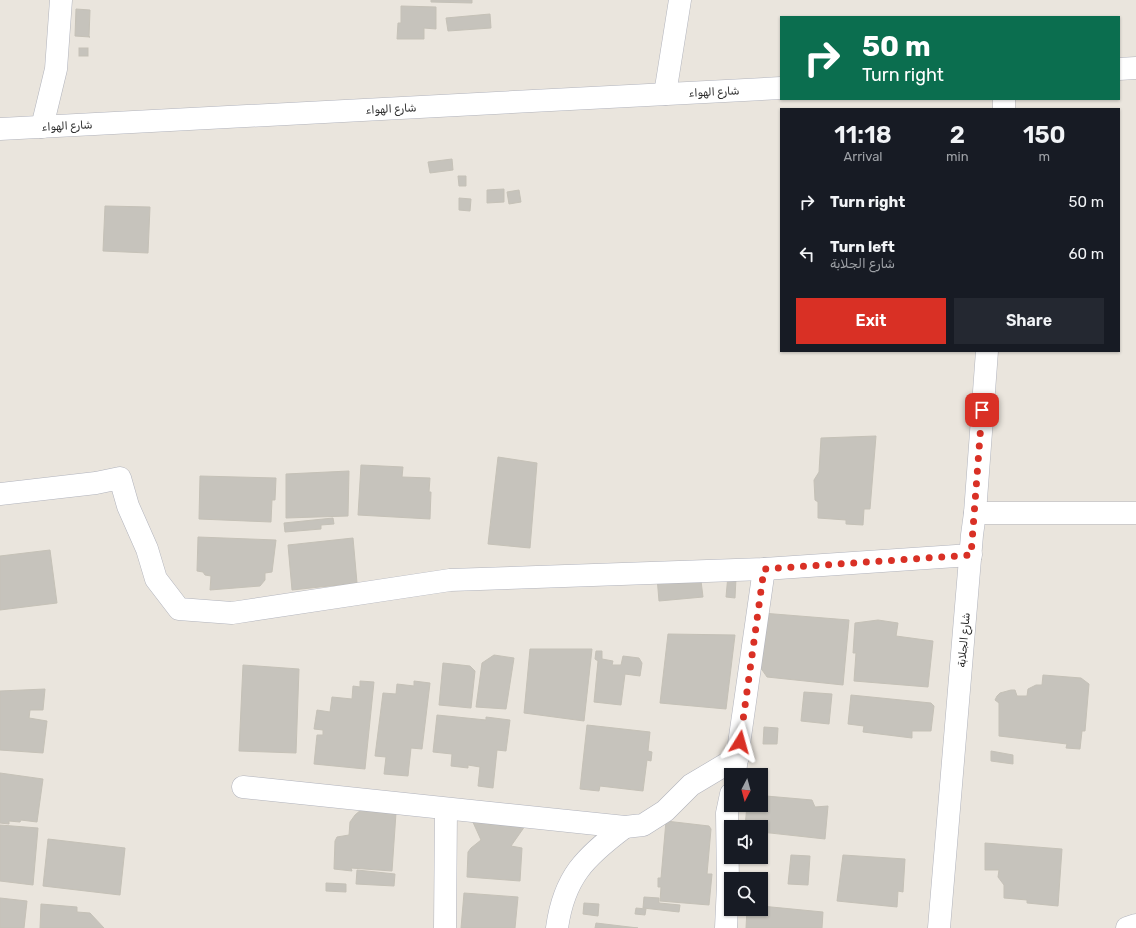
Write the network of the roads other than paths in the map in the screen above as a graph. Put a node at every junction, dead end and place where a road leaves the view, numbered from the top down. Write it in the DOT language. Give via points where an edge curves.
graph roads {
  1 [pos="61,0"];
  2 [pos="680,0"];
  3 [pos="1136,68"];
  4 [pos="1120,69"];
  5 [pos="780,88"];
  6 [pos="665,94"];
  7 [pos="42,127"];
  8 [pos="0,129"];
  9 [pos="987,352"];
  10 [pos="0,494"];
  11 [pos="975,513"];
  12 [pos="1136,513"];
  13 [pos="971,555"];
  14 [pos="764,569"];
  15 [pos="737,766"];
  16 [pos="243,787"];
  17 [pos="446,809"];
  18 [pos="727,812"];
  19 [pos="625,827"];
  20 [pos="1136,925"];
  21 [pos="445,928"];
  22 [pos="557,928"];
  23 [pos="726,928"];
  24 [pos="939,928"];
  25 [pos="1127,928"];
  1 -- 7 [label="street" via="56,69"];
  2 -- 6 [label="street"];
  3 -- 4 [label="street"];
  5 -- 6 [label="street, شارع الهواء"];
  6 -- 7 [label="street, شارع الهواء"];
  7 -- 8 [label="street, شارع الهواء"];
  9 -- 11 [label="street, شارع الجلابة"];
  10 -- 14 [label="street" via="120,478 156,579 179,609 232,613 450,580"];
  11 -- 12 [label="street"];
  11 -- 13 [label="street, شارع الجلابة"];
  13 -- 14 [label="street"];
  13 -- 24 [label="street, شارع الجلابة"];
  14 -- 15 [label="street"];
  15 -- 19 [label="street" via="691,784 665,811 643,825"];
  16 -- 17 [label="street"];
  17 -- 19 [label="street"];
  17 -- 21 [label="street"];
  18 -- 23 [label="street"];
  19 -- 22 [label="street" via="588,857 569,883 559,912"];
  20 -- 25 [label="street"];
}
